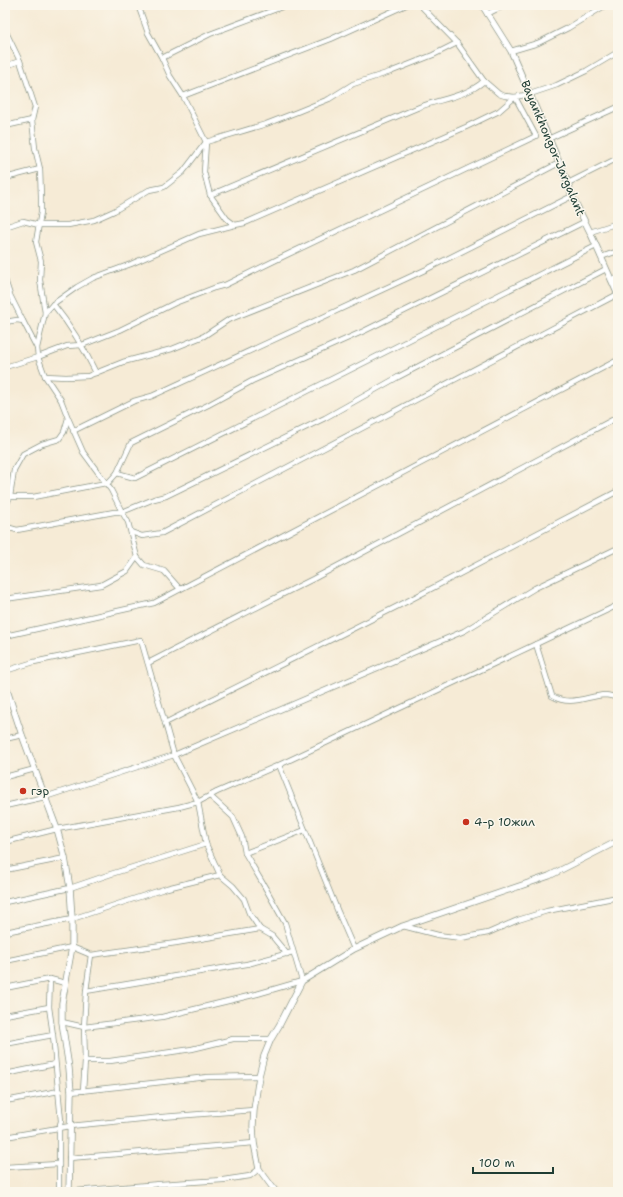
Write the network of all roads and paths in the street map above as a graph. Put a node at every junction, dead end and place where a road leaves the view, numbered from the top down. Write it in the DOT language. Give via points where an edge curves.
graph roads {
  1 [pos="287,5"];
  2 [pos="406,5"];
  3 [pos="420,5"];
  4 [pos="482,5"];
  5 [pos="505,5"];
  6 [pos="606,5"];
  7 [pos="140,6"];
  8 [pos="487,14"];
  9 [pos="5,30"];
  10 [pos="457,43"];
  11 [pos="511,51"];
  12 [pos="618,52"];
  13 [pos="162,58"];
  14 [pos="20,61"];
  15 [pos="5,66"];
  16 [pos="484,81"];
  17 [pos="530,94"];
  18 [pos="183,96"];
  19 [pos="515,97"];
  20 [pos="618,107"];
  21 [pos="32,120"];
  22 [pos="5,126"];
  23 [pos="536,136"];
  24 [pos="547,136"];
  25 [pos="206,142"];
  26 [pos="618,158"];
  27 [pos="559,163"];
  28 [pos="40,169"];
  29 [pos="5,178"];
  30 [pos="568,182"];
  31 [pos="210,195"];
  32 [pos="572,196"];
  33 [pos="584,222"];
  34 [pos="618,223"];
  35 [pos="39,225"];
  36 [pos="235,225"];
  37 [pos="5,227"];
  38 [pos="590,232"];
  39 [pos="596,246"];
  40 [pos="618,251"];
  41 [pos="601,257"];
  42 [pos="606,269"];
  43 [pos="618,278"];
  44 [pos="5,280"];
  45 [pos="611,280"];
  46 [pos="618,294"];
  47 [pos="53,304"];
  48 [pos="45,314"];
  49 [pos="22,321"];
  50 [pos="5,322"];
  51 [pos="82,344"];
  52 [pos="37,348"];
  53 [pos="38,357"];
  54 [pos="618,360"];
  55 [pos="5,367"];
  56 [pos="96,373"];
  57 [pos="45,376"];
  58 [pos="618,417"];
  59 [pos="68,418"];
  60 [pos="73,431"];
  61 [pos="117,473"];
  62 [pos="106,483"];
  63 [pos="618,491"];
  64 [pos="10,497"];
  65 [pos="5,507"];
  66 [pos="122,512"];
  67 [pos="5,525"];
  68 [pos="131,532"];
  69 [pos="618,548"];
  70 [pos="137,557"];
  71 [pos="180,589"];
  72 [pos="5,599"];
  73 [pos="618,605"];
  74 [pos="5,636"];
  75 [pos="536,644"];
  76 [pos="148,663"];
  77 [pos="5,671"];
  78 [pos="5,684"];
  79 [pos="6,695"];
  80 [pos="618,698"];
  81 [pos="165,723"];
  82 [pos="22,735"];
  83 [pos="5,739"];
  84 [pos="174,755"];
  85 [pos="279,765"];
  86 [pos="35,769"];
  87 [pos="5,777"];
  88 [pos="210,796"];
  89 [pos="45,797"];
  90 [pos="198,802"];
  91 [pos="5,806"];
  92 [pos="57,829"];
  93 [pos="305,830"];
  94 [pos="618,841"];
  95 [pos="5,842"];
  96 [pos="206,844"];
  97 [pos="245,853"];
  98 [pos="65,858"];
  99 [pos="5,870"];
  100 [pos="220,875"];
  101 [pos="70,888"];
  102 [pos="618,897"];
  103 [pos="5,902"];
  104 [pos="72,919"];
  105 [pos="403,926"];
  106 [pos="260,929"];
  107 [pos="5,932"];
  108 [pos="72,947"];
  109 [pos="354,949"];
  110 [pos="293,952"];
  111 [pos="287,954"];
  112 [pos="91,955"];
  113 [pos="5,961"];
  114 [pos="50,979"];
  115 [pos="302,981"];
  116 [pos="65,983"];
  117 [pos="5,988"];
  118 [pos="86,991"];
  119 [pos="49,1007"];
  120 [pos="5,1015"];
  121 [pos="62,1022"];
  122 [pos="84,1027"];
  123 [pos="53,1035"];
  124 [pos="271,1039"];
  125 [pos="5,1044"];
  126 [pos="85,1061"];
  127 [pos="55,1064"];
  128 [pos="5,1074"];
  129 [pos="259,1076"];
  130 [pos="59,1091"];
  131 [pos="83,1091"];
  132 [pos="71,1092"];
  133 [pos="5,1101"];
  134 [pos="254,1110"];
  135 [pos="70,1126"];
  136 [pos="59,1128"];
  137 [pos="5,1137"];
  138 [pos="254,1143"];
  139 [pos="69,1158"];
  140 [pos="59,1164"];
  141 [pos="5,1167"];
  142 [pos="259,1169"];
  143 [pos="59,1192"];
  144 [pos="67,1192"];
  145 [pos="276,1192"];
  1 -- 13 [label="street" via="210,34"];
  2 -- 18 [label="street" via="332,39"];
  3 -- 10 [label="street"];
  4 -- 8 [label="street, Bayankhongor-Jargalant"];
  5 -- 8 [label="street"];
  6 -- 11 [label="street" via="538,43"];
  7 -- 13 [label="street" via="148,33"];
  8 -- 11 [label="street, Bayankhongor-Jargalant"];
  9 -- 14 [label="street"];
  10 -- 16 [label="street"];
  10 -- 25 [label="street" via="390,72 353,84 328,99 297,112"];
  11 -- 17 [label="street, Bayankhongor-Jargalant"];
  12 -- 17 [label="street" via="557,85"];
  13 -- 18 [label="street"];
  14 -- 15 [label="street"];
  14 -- 21 [label="street" via="35,108"];
  16 -- 19 [label="street" via="499,94"];
  16 -- 31 [label="street" via="477,87 422,106"];
  17 -- 19 [label="street"];
  17 -- 24 [label="street, Bayankhongor-Jargalant"];
  18 -- 25 [label="street"];
  19 -- 23 [label="street"];
  19 -- 36 [label="street" via="498,111 466,127 245,223"];
  20 -- 24 [label="street"];
  21 -- 22 [label="street"];
  21 -- 28 [label="street" via="34,148"];
  23 -- 24 [label="street"];
  23 -- 51 [label="street" via="225,285 175,303 120,330"];
  24 -- 27 [label="street, Bayankhongor-Jargalant"];
  25 -- 31 [label="street" via="204,172"];
  25 -- 35 [label="street" via="183,172 164,187 149,190 94,220"];
  26 -- 30 [label="street"];
  27 -- 30 [label="street, Bayankhongor-Jargalant"];
  27 -- 56 [label="street" via="354,270 228,320 204,336"];
  28 -- 29 [label="street"];
  28 -- 35 [label="street"];
  30 -- 32 [label="street, Bayankhongor-Jargalant"];
  31 -- 36 [label="street"];
  32 -- 33 [label="street, Bayankhongor-Jargalant"];
  32 -- 60 [label="street" via="427,269"];
  33 -- 38 [label="street, Bayankhongor-Jargalant"];
  33 -- 61 [label="street" via="364,331 252,381 131,443"];
  34 -- 38 [label="street"];
  35 -- 37 [label="street" via="23,221"];
  35 -- 48 [label="street" via="36,242 41,261 40,280"];
  36 -- 47 [label="street" via="199,234 93,278"];
  38 -- 39 [label="street, Bayankhongor-Jargalant"];
  39 -- 41 [label="street, Bayankhongor-Jargalant"];
  39 -- 61 [label="street" via="135,478"];
  40 -- 41 [label="street"];
  41 -- 42 [label="street, Bayankhongor-Jargalant"];
  42 -- 45 [label="street, Bayankhongor-Jargalant"];
  42 -- 66 [label="street" via="264,449 166,496"];
  43 -- 45 [label="street"];
  44 -- 49 [label="street"];
  45 -- 46 [label="street, Bayankhongor-Jargalant"];
  46 -- 68 [label="street" via="162,533 142,536"];
  47 -- 48 [label="street"];
  47 -- 51 [label="street"];
  48 -- 52 [label="street"];
  49 -- 50 [label="street"];
  49 -- 52 [label="street"];
  51 -- 53 [label="street" via="67,346"];
  51 -- 56 [label="street"];
  52 -- 53 [label="street"];
  53 -- 55 [label="street"];
  53 -- 57 [label="street"];
  54 -- 71 [label="street"];
  56 -- 57 [label="street" via="88,376"];
  57 -- 59 [label="street" via="61,400"];
  58 -- 76 [label="street" via="313,579"];
  59 -- 60 [label="street"];
  59 -- 64 [label="street" via="59,439 23,454 14,470"];
  60 -- 62 [label="street" via="83,452"];
  61 -- 62 [label="street"];
  62 -- 64 [label="street" via="33,497"];
  62 -- 66 [label="street"];
  63 -- 81 [label="street" via="400,605"];
  64 -- 65 [label="street"];
  66 -- 67 [label="street" via="17,530"];
  66 -- 68 [label="street"];
  68 -- 70 [label="street"];
  69 -- 84 [label="street" via="535,588 464,631"];
  70 -- 71 [label="street" via="144,565 164,571"];
  70 -- 72 [label="street" via="127,571 102,584"];
  71 -- 74 [label="street" via="154,603"];
  73 -- 75 [label="street"];
  75 -- 80 [label="street" via="552,696 559,700 580,700 606,695"];
  75 -- 85 [label="street"];
  76 -- 77 [label="street" via="141,640 34,662"];
  76 -- 81 [label="street"];
  78 -- 79 [label="street"];
  79 -- 82 [label="street"];
  81 -- 84 [label="street"];
  82 -- 83 [label="street"];
  82 -- 86 [label="street"];
  84 -- 89 [label="street"];
  84 -- 90 [label="street"];
  85 -- 88 [label="street"];
  85 -- 93 [label="street"];
  86 -- 87 [label="street"];
  86 -- 89 [label="street"];
  88 -- 90 [label="street"];
  88 -- 97 [label="street" via="233,817 242,837"];
  89 -- 91 [label="street"];
  89 -- 92 [label="street"];
  90 -- 92 [label="street"];
  90 -- 96 [label="street"];
  92 -- 95 [label="street"];
  92 -- 98 [label="street"];
  93 -- 97 [label="street"];
  93 -- 109 [label="street"];
  94 -- 105 [label="street" via="549,876"];
  96 -- 100 [label="street"];
  96 -- 101 [label="street"];
  97 -- 110 [label="street" via="285,923"];
  98 -- 99 [label="street"];
  98 -- 101 [label="street"];
  100 -- 104 [label="street" via="167,888"];
  100 -- 106 [label="street" via="244,899 249,913"];
  101 -- 103 [label="street"];
  101 -- 104 [label="street"];
  102 -- 105 [label="street" via="547,911 488,933 461,938"];
  104 -- 107 [label="street"];
  104 -- 108 [label="street"];
  105 -- 109 [label="street"];
  106 -- 111 [label="street" via="272,936"];
  106 -- 112 [label="street"];
  108 -- 112 [label="street"];
  108 -- 113 [label="street"];
  108 -- 116 [label="street"];
  109 -- 115 [label="street"];
  110 -- 111 [label="street"];
  110 -- 115 [label="street"];
  111 -- 118 [label="street" via="247,964"];
  112 -- 118 [label="street"];
  114 -- 116 [label="street"];
  114 -- 117 [label="street"];
  114 -- 119 [label="street"];
  115 -- 122 [label="street" via="162,1017"];
  115 -- 124 [label="street"];
  116 -- 121 [label="street"];
  118 -- 122 [label="street"];
  119 -- 120 [label="street"];
  119 -- 123 [label="street"];
  121 -- 122 [label="street"];
  121 -- 132 [label="street"];
  122 -- 126 [label="street"];
  123 -- 125 [label="street"];
  123 -- 127 [label="street"];
  124 -- 126 [label="street" via="233,1039 192,1049 110,1061"];
  124 -- 129 [label="street"];
  126 -- 131 [label="street"];
  127 -- 128 [label="street"];
  127 -- 130 [label="street"];
  129 -- 131 [label="street" via="208,1077"];
  129 -- 134 [label="street"];
  130 -- 133 [label="street"];
  130 -- 136 [label="street"];
  131 -- 132 [label="street"];
  132 -- 135 [label="street"];
  134 -- 135 [label="street"];
  134 -- 138 [label="street"];
  135 -- 136 [label="street"];
  135 -- 139 [label="street"];
  136 -- 137 [label="street"];
  136 -- 140 [label="street"];
  138 -- 139 [label="street"];
  138 -- 142 [label="street"];
  139 -- 144 [label="street"];
  140 -- 141 [label="street"];
  140 -- 143 [label="street"];
  142 -- 144 [label="street" via="250,1176 224,1180"];
  142 -- 145 [label="street"];
}
